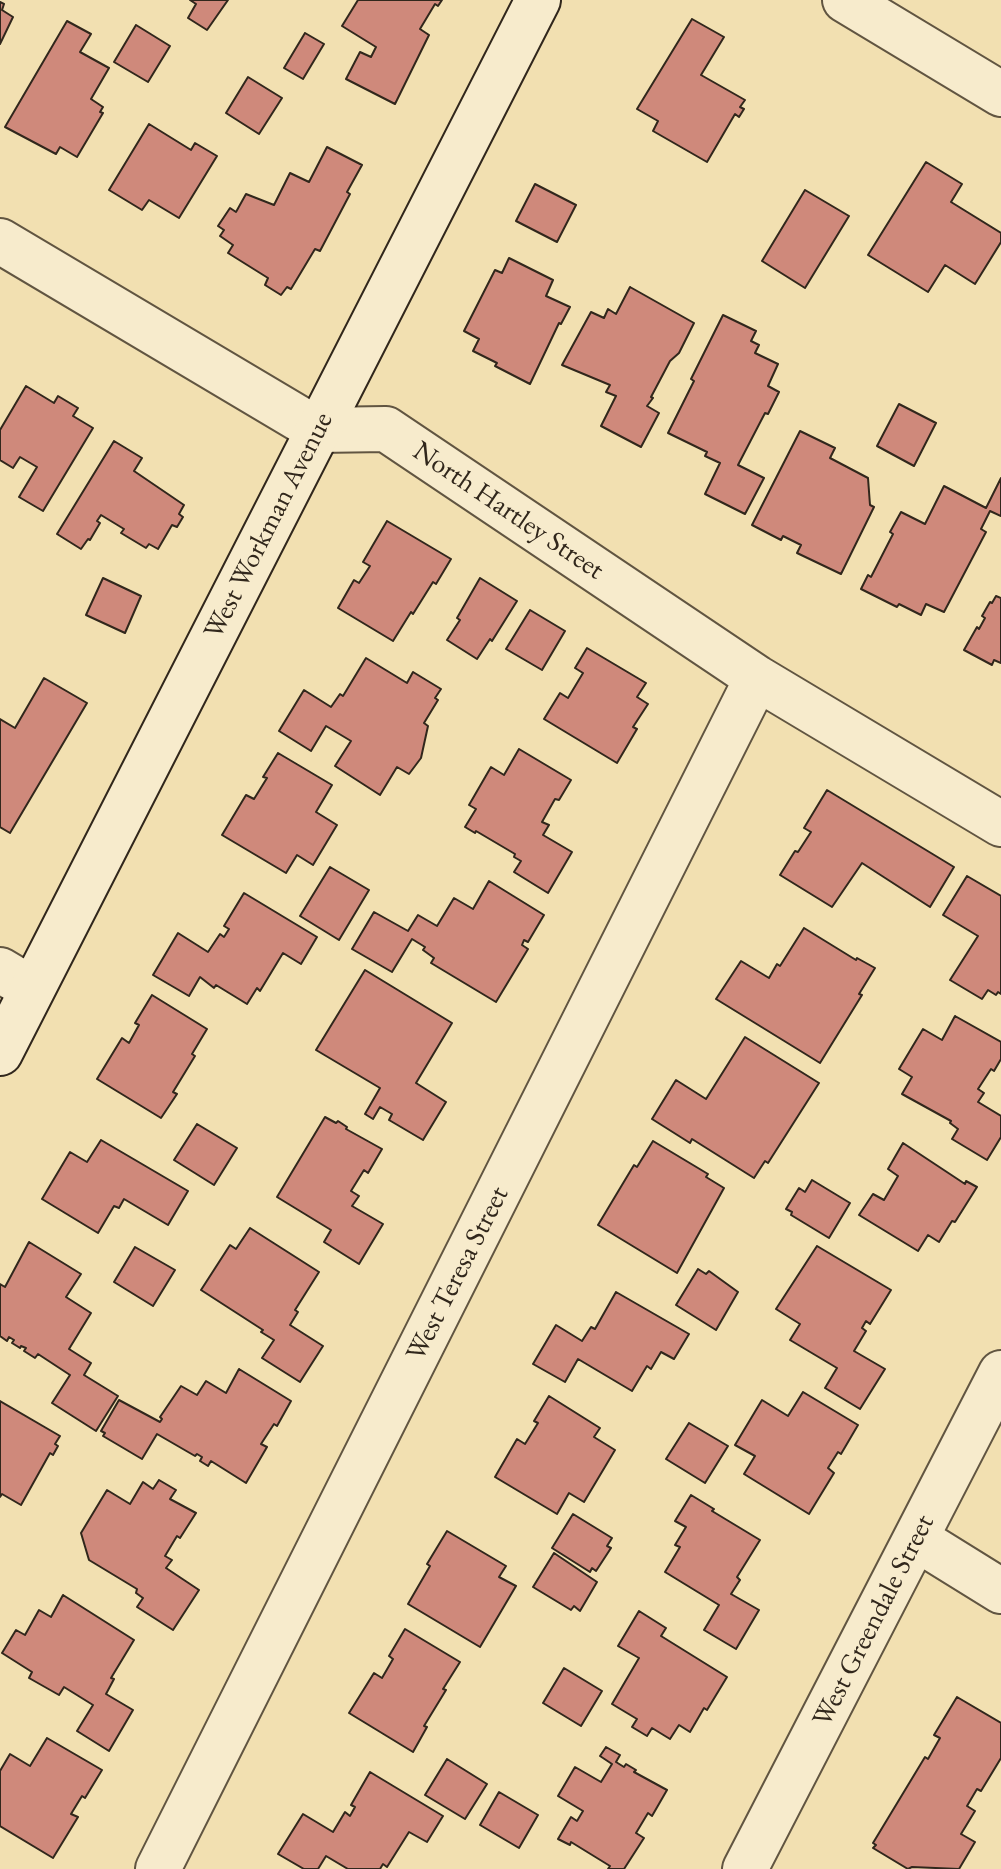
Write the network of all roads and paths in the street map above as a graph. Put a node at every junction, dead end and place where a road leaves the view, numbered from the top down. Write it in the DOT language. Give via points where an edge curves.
graph roads {
  1 [pos="538,0"];
  2 [pos="845,0"];
  3 [pos="1001,94"];
  4 [pos="0,241"];
  5 [pos="318,430"];
  6 [pos="757,678"];
  7 [pos="1001,824"];
  8 [pos="16,980"];
  9 [pos="0,1053"];
  10 [pos="1001,1373"];
  11 [pos="917,1539"];
  12 [pos="1001,1591"];
  13 [pos="158,1869"];
  14 [pos="745,1869"];
  1 -- 5 [label="street, West Workman Avenue"];
  2 -- 3 [label="street"];
  4 -- 5 [label="street"];
  5 -- 6 [label="street, North Hartley Street" via="386,429"];
  5 -- 8 [label="street, West Workman Avenue"];
  6 -- 7 [label="street, North Hartley Street"];
  6 -- 13 [label="street, West Teresa Street"];
  8 -- 9 [label="street, West Workman Avenue"];
  10 -- 11 [label="street, West Greendale Street"];
  11 -- 12 [label="street"];
  11 -- 14 [label="street, West Greendale Street"];
}
